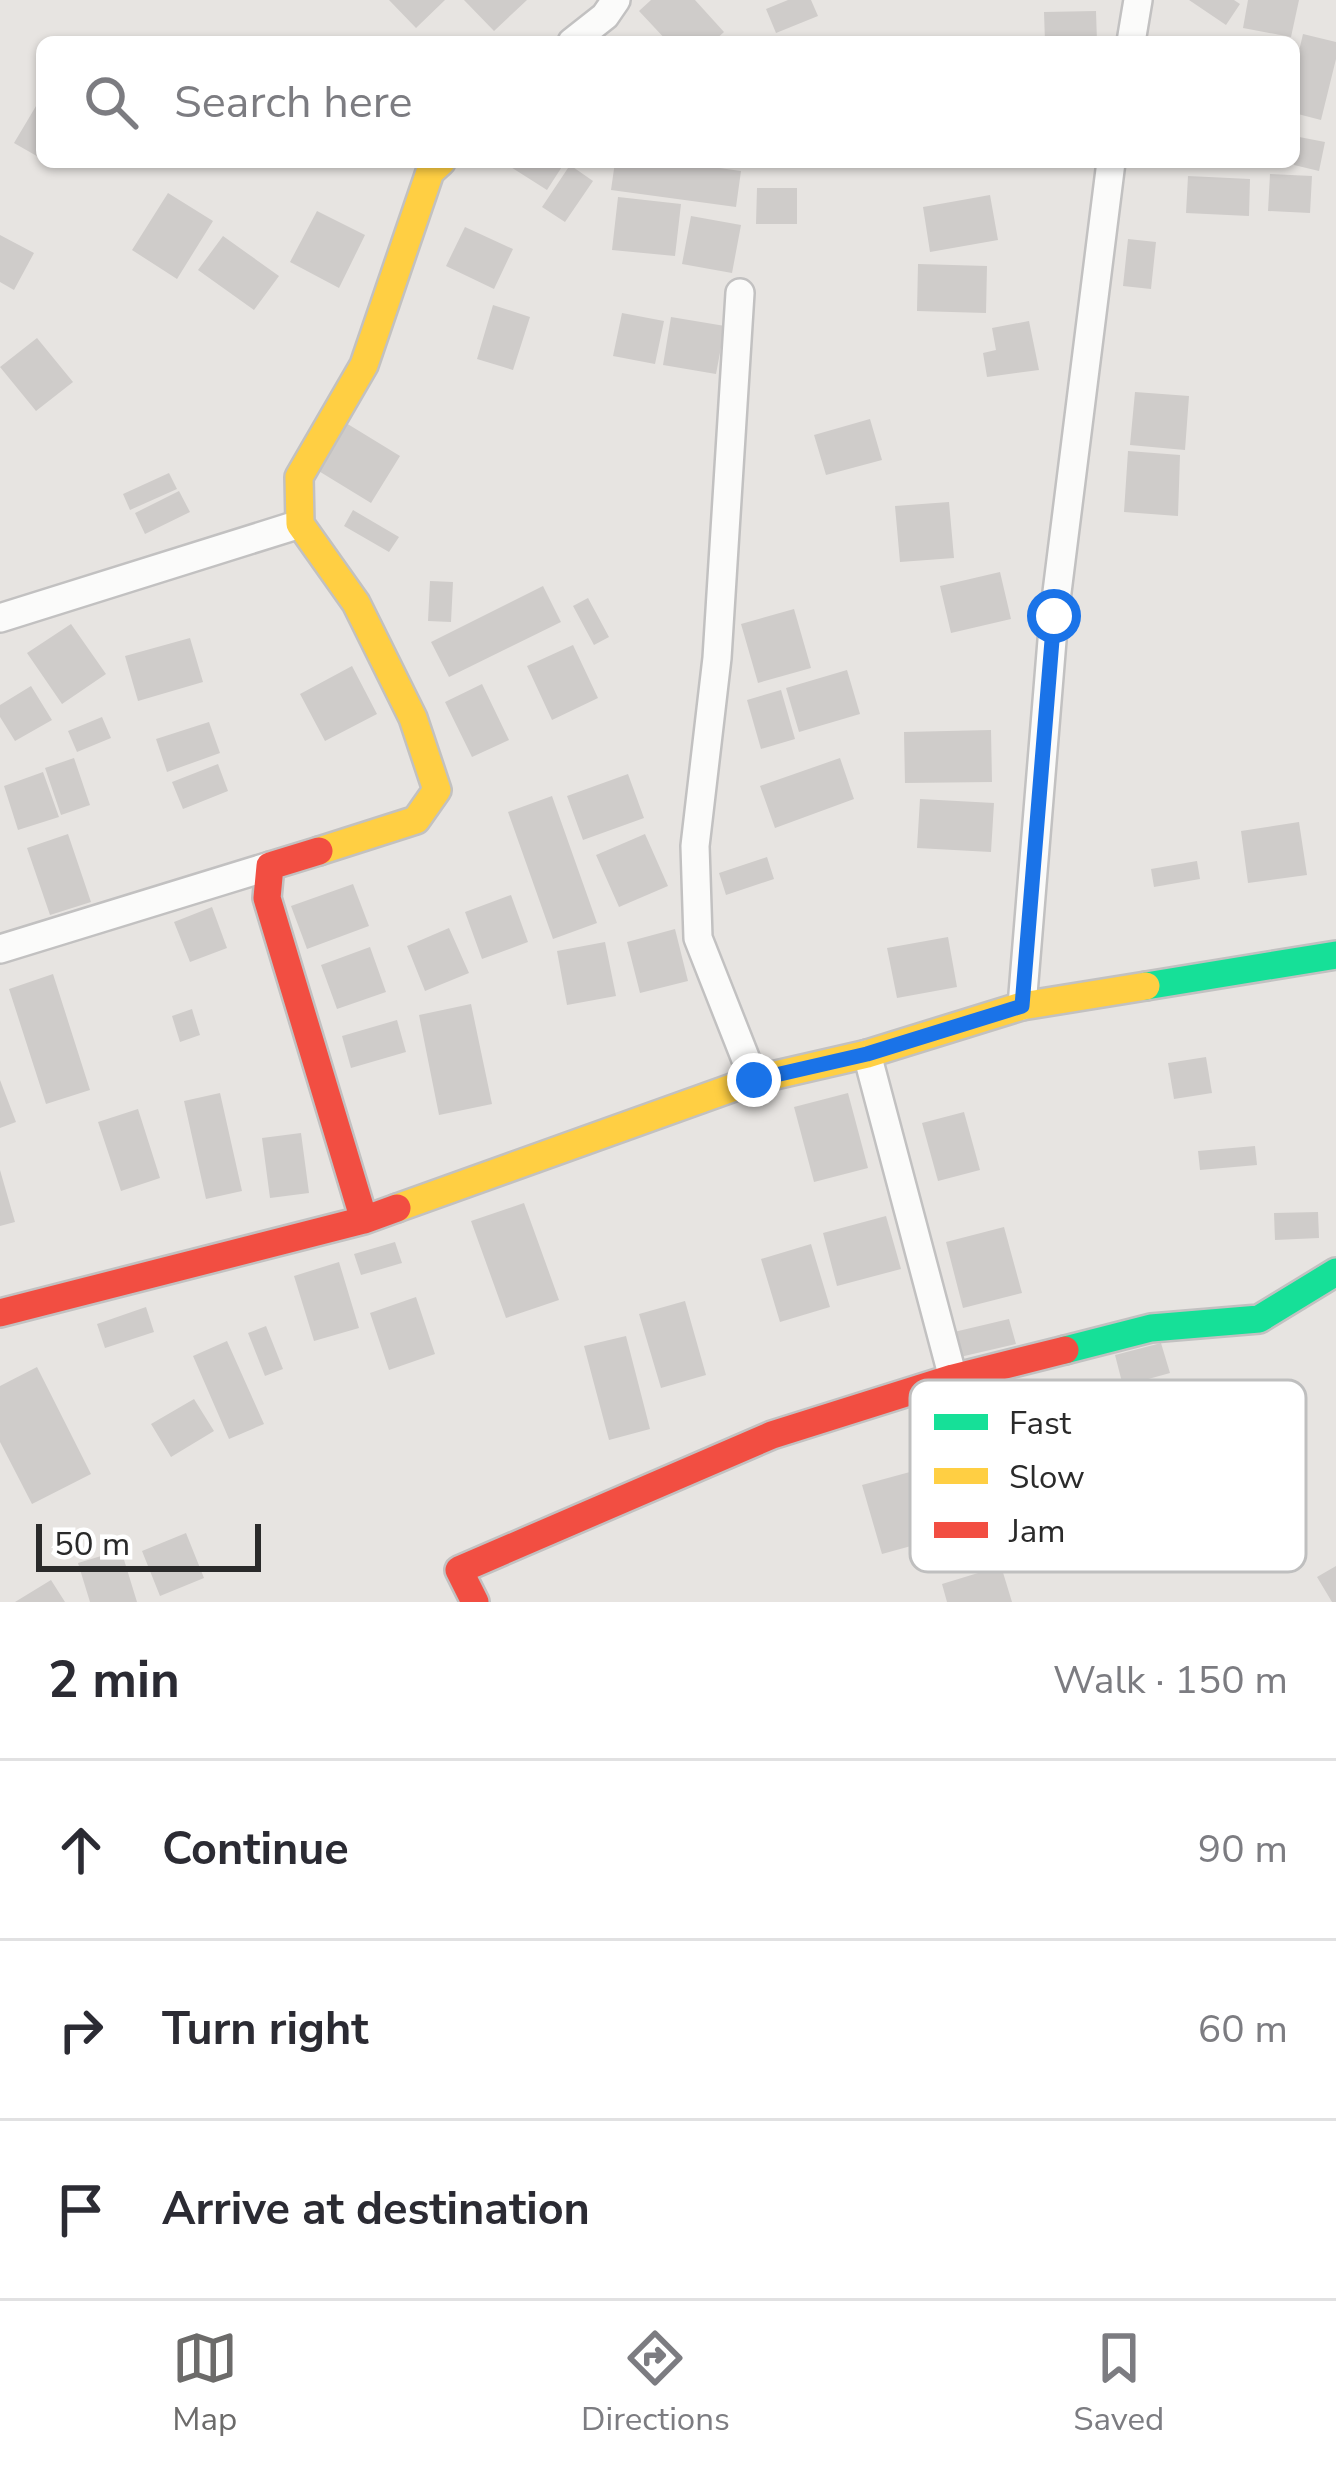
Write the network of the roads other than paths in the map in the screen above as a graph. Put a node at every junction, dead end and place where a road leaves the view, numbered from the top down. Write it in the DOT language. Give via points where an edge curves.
graph roads {
  1 [pos="616,0"];
  2 [pos="1138,0"];
  3 [pos="580,36"];
  4 [pos="1132,36"];
  5 [pos="434,168"];
  6 [pos="1110,168"];
  7 [pos="740,293"];
  8 [pos="300,524"];
  9 [pos="0,618"];
  10 [pos="270,866"];
  11 [pos="0,950"];
  12 [pos="1336,955"];
  13 [pos="1022,1006"];
  14 [pos="867,1054"];
  15 [pos="754,1080"];
  16 [pos="364,1220"];
  17 [pos="1336,1272"];
  18 [pos="0,1313"];
  19 [pos="953,1378"];
  20 [pos="947,1380"];
  21 [pos="910,1392"];
  22 [pos="476,1602"];
  1 -- 3 [label="street"];
  2 -- 4 [label="street"];
  5 -- 8 [label="street" via="364,365 299,478"];
  6 -- 13 [label="street" via="1054,616"];
  7 -- 15 [label="street" via="717,658 695,846 698,938"];
  8 -- 9 [label="street"];
  8 -- 10 [label="street" via="356,603 413,718 437,790 416,820"];
  10 -- 11 [label="street"];
  10 -- 16 [label="street" via="267,898"];
  12 -- 13 [label="street"];
  13 -- 14 [label="street"];
  14 -- 15 [label="street"];
  14 -- 19 [label="street"];
  15 -- 16 [label="street"];
  16 -- 18 [label="street"];
  17 -- 19 [label="street" via="1259,1318 1151,1328"];
  19 -- 20 [label="street"];
  21 -- 22 [label="street" via="772,1435 459,1570"];
}
